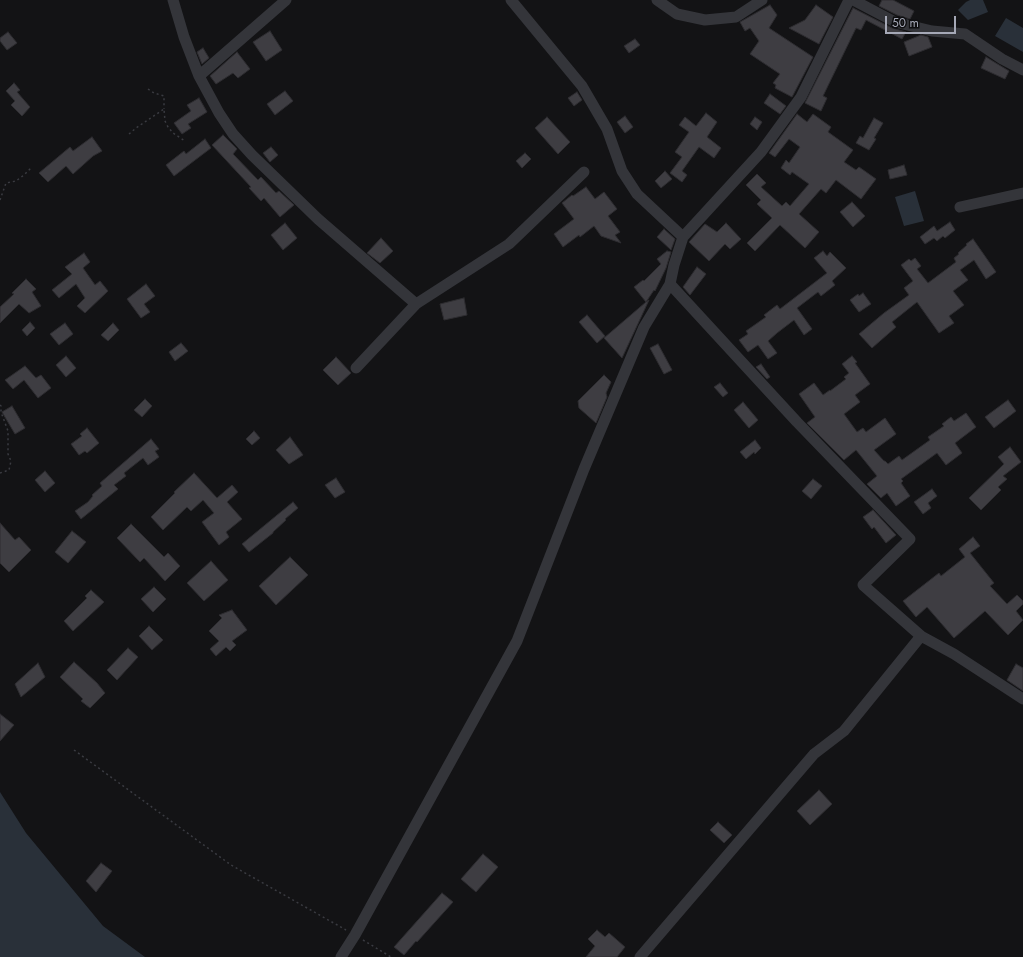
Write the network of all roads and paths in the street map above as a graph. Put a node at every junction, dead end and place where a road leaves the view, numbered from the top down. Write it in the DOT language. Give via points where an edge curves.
graph roads {
  1 [pos="173,0"];
  2 [pos="286,0"];
  3 [pos="511,0"];
  4 [pos="657,0"];
  5 [pos="762,0"];
  6 [pos="848,0"];
  7 [pos="853,0"];
  8 [pos="1023,70"];
  9 [pos="199,76"];
  10 [pos="148,89"];
  11 [pos="164,109"];
  12 [pos="129,134"];
  13 [pos="185,141"];
  14 [pos="31,168"];
  15 [pos="584,172"];
  16 [pos="1023,193"];
  17 [pos="0,200"];
  18 [pos="960,207"];
  19 [pos="683,237"];
  20 [pos="670,284"];
  21 [pos="416,304"];
  22 [pos="356,368"];
  23 [pos="0,404"];
  24 [pos="0,473"];
  25 [pos="921,636"];
  26 [pos="1023,699"];
  27 [pos="74,750"];
  28 [pos="355,935"];
  29 [pos="341,957"];
  30 [pos="391,957"];
  31 [pos="640,957"];
  1 -- 9 [label="street"];
  2 -- 9 [label="street"];
  3 -- 19 [label="street" via="582,86 607,129 622,171 638,194"];
  4 -- 5 [label="street" via="676,14 706,20 736,17"];
  6 -- 19 [label="street" via="801,97 761,152"];
  7 -- 8 [label="street" via="895,22 932,31 965,34"];
  9 -- 21 [label="street" via="219,113 252,156 318,219"];
  10 -- 11 [label="path" via="164,96"];
  11 -- 12 [label="path"];
  11 -- 13 [label="path" via="168,127"];
  14 -- 17 [label="path" via="16,181 6,183"];
  15 -- 21 [label="street" via="509,244"];
  16 -- 18 [label="street"];
  19 -- 20 [label="street"];
  20 -- 25 [label="street" via="797,422 910,539 863,585"];
  20 -- 28 [label="street" via="644,327 584,469 517,641"];
  21 -- 22 [label="street"];
  23 -- 24 [label="path" via="8,431 8,454 11,461 9,470"];
  25 -- 26 [label="street" via="954,654"];
  25 -- 31 [label="street" via="844,731 814,754"];
  27 -- 28 [label="path" via="231,865"];
  28 -- 29 [label="street"];
  28 -- 30 [label="path"];
}
